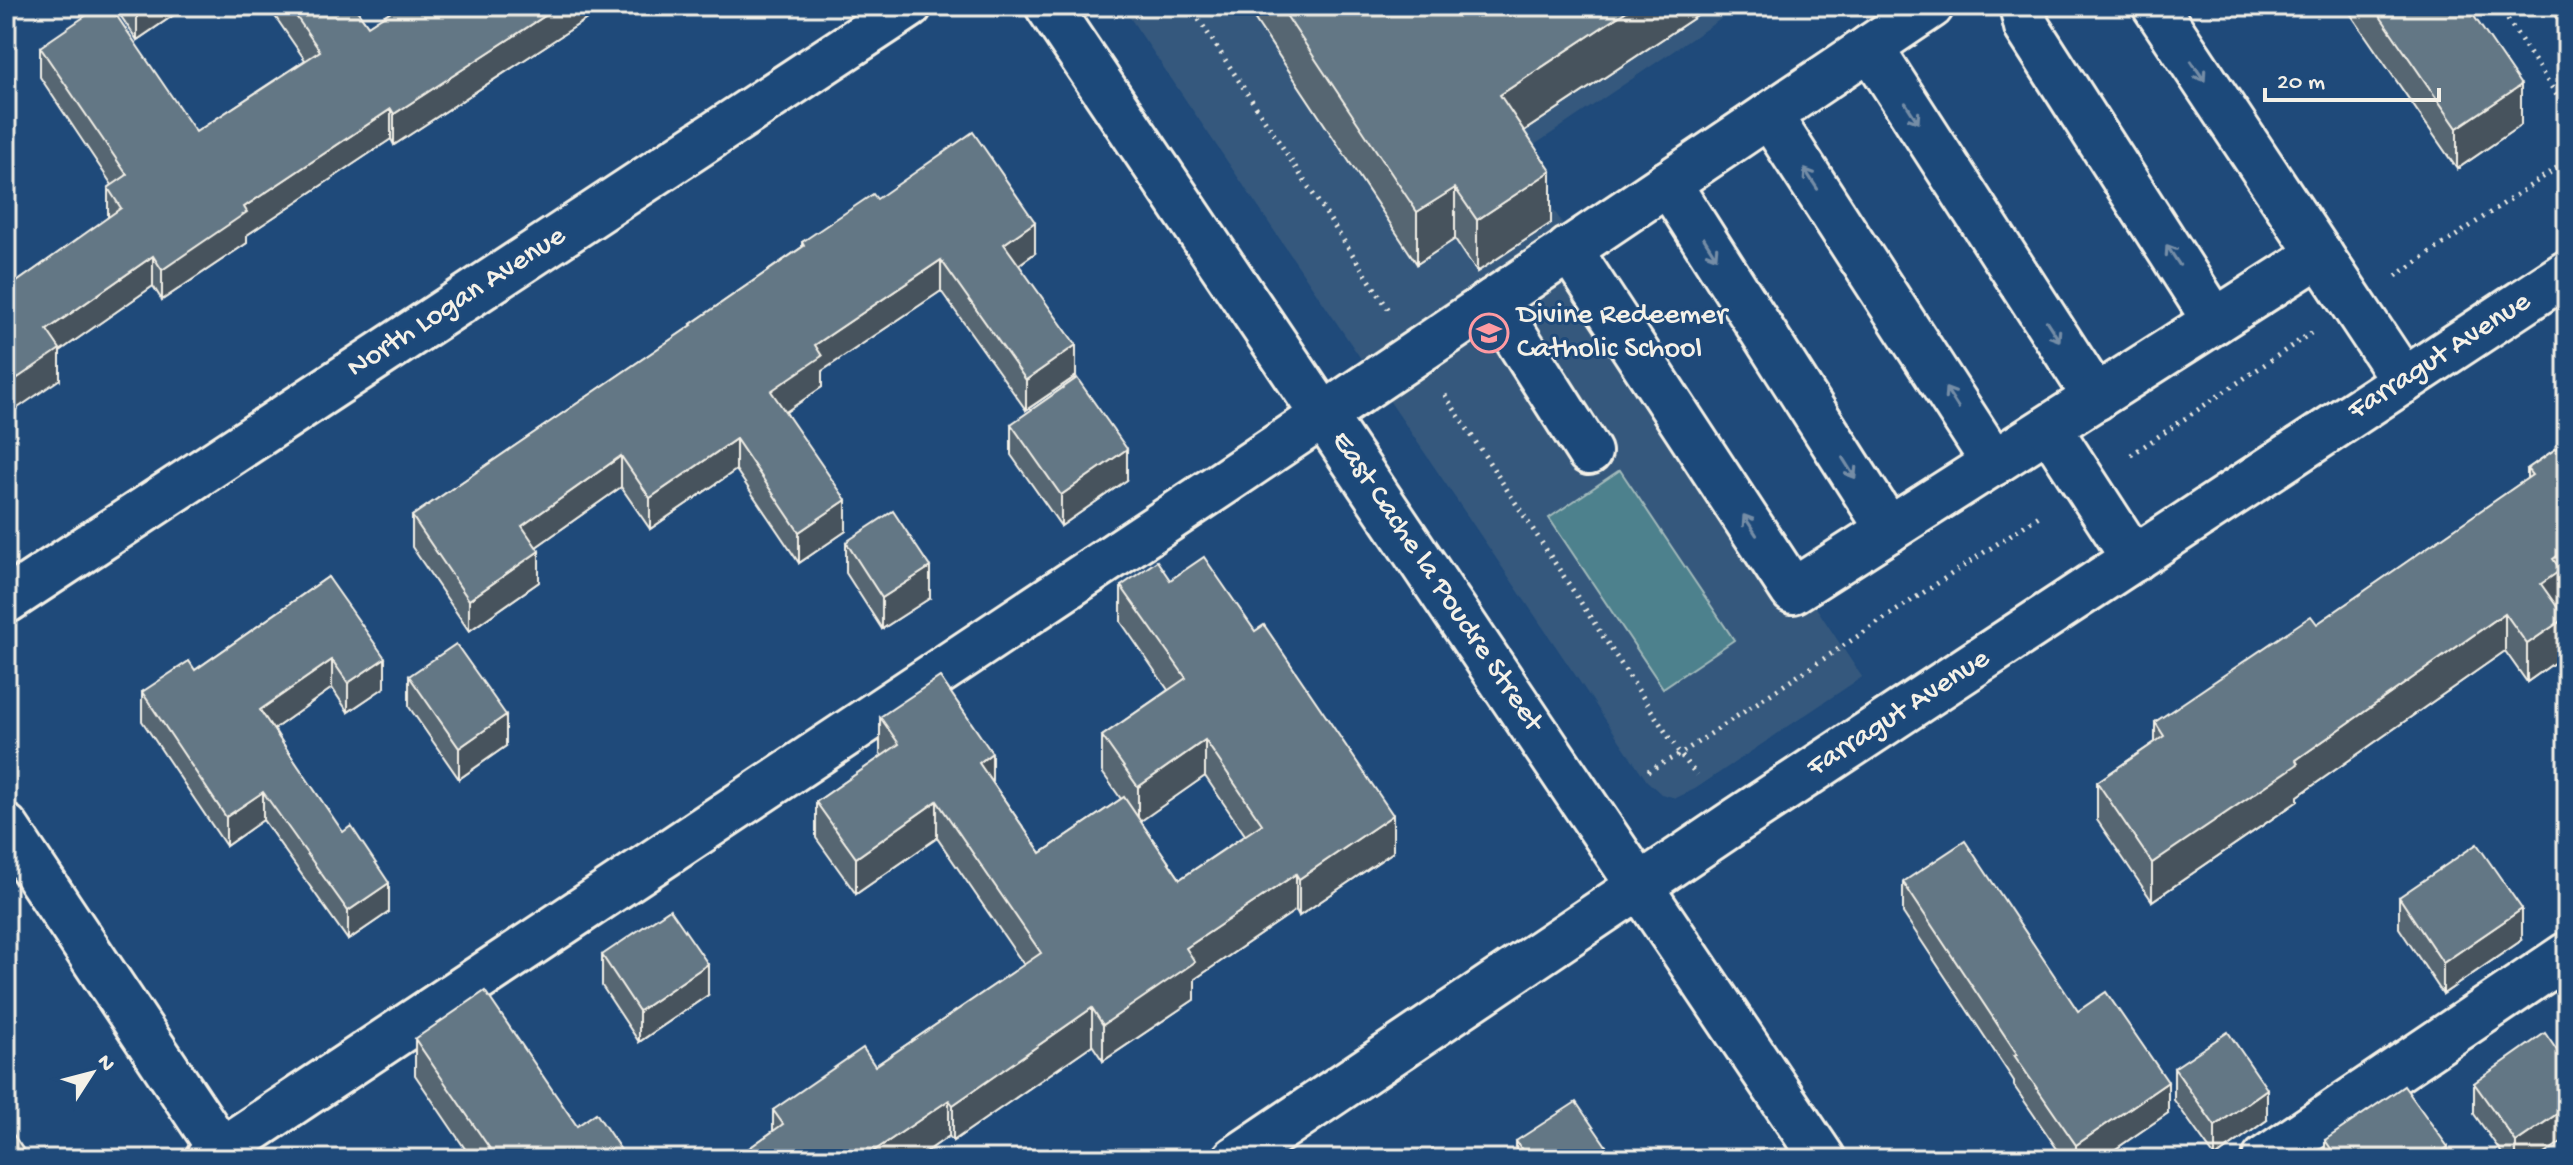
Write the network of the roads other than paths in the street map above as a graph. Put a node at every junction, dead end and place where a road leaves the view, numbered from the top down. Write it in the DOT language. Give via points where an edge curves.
graph roads {
  1 [pos="909,6"];
  2 [pos="1048,6"];
  3 [pos="1931,6"];
  4 [pos="2022,6"];
  5 [pos="2155,6"];
  6 [pos="1870,47"];
  7 [pos="1769,115"];
  8 [pos="1668,183"];
  9 [pos="1569,249"];
  10 [pos="2320,254"];
  11 [pos="2567,273"];
  12 [pos="1493,301"];
  13 [pos="2215,321"];
  14 [pos="2404,381"];
  15 [pos="2096,398"];
  16 [pos="1323,415"];
  17 [pos="2049,428"];
  18 [pos="1589,452"];
  19 [pos="1994,463"];
  20 [pos="1889,530"];
  21 [pos="2134,559"];
  22 [pos="6,601"];
  23 [pos="6,827"];
  24 [pos="1641,886"];
  25 [pos="2567,955"];
  26 [pos="219,1156"];
  27 [pos="1235,1159"];
  28 [pos="1823,1159"];
  29 [pos="2265,1159"];
  1 -- 22 [label="street, North Logan Avenue"];
  2 -- 16 [label="street, East Cache la Poudre Street"];
  3 -- 6 [label="street"];
  13 -- 4 [label="street, one-way" via="2027,27"];
  5 -- 10 [label="street, one-way"];
  6 -- 7 [label="street"];
  6 -- 15 [label="street, one-way"];
  7 -- 8 [label="street"];
  19 -- 7 [label="street, one-way"];
  8 -- 9 [label="street"];
  8 -- 20 [label="street, one-way"];
  9 -- 12 [label="street"];
  20 -- 9 [label="street, one-way" via="1793,591"];
  10 -- 13 [label="street"];
  10 -- 14 [label="street"];
  11 -- 14 [label="street, Farragut Avenue"];
  12 -- 16 [label="street"];
  12 -- 18 [label="street"];
  13 -- 15 [label="street"];
  14 -- 21 [label="street, Farragut Avenue"];
  15 -- 17 [label="street"];
  16 -- 24 [label="street, East Cache la Poudre Street"];
  16 -- 26 [label="street"];
  17 -- 19 [label="street"];
  17 -- 21 [label="street"];
  19 -- 20 [label="street"];
  21 -- 24 [label="street, Farragut Avenue"];
  23 -- 26 [label="street"];
  24 -- 27 [label="street, Farragut Avenue"];
  24 -- 28 [label="street, East Cache la Poudre Street"];
  25 -- 29 [label="street"];
}
